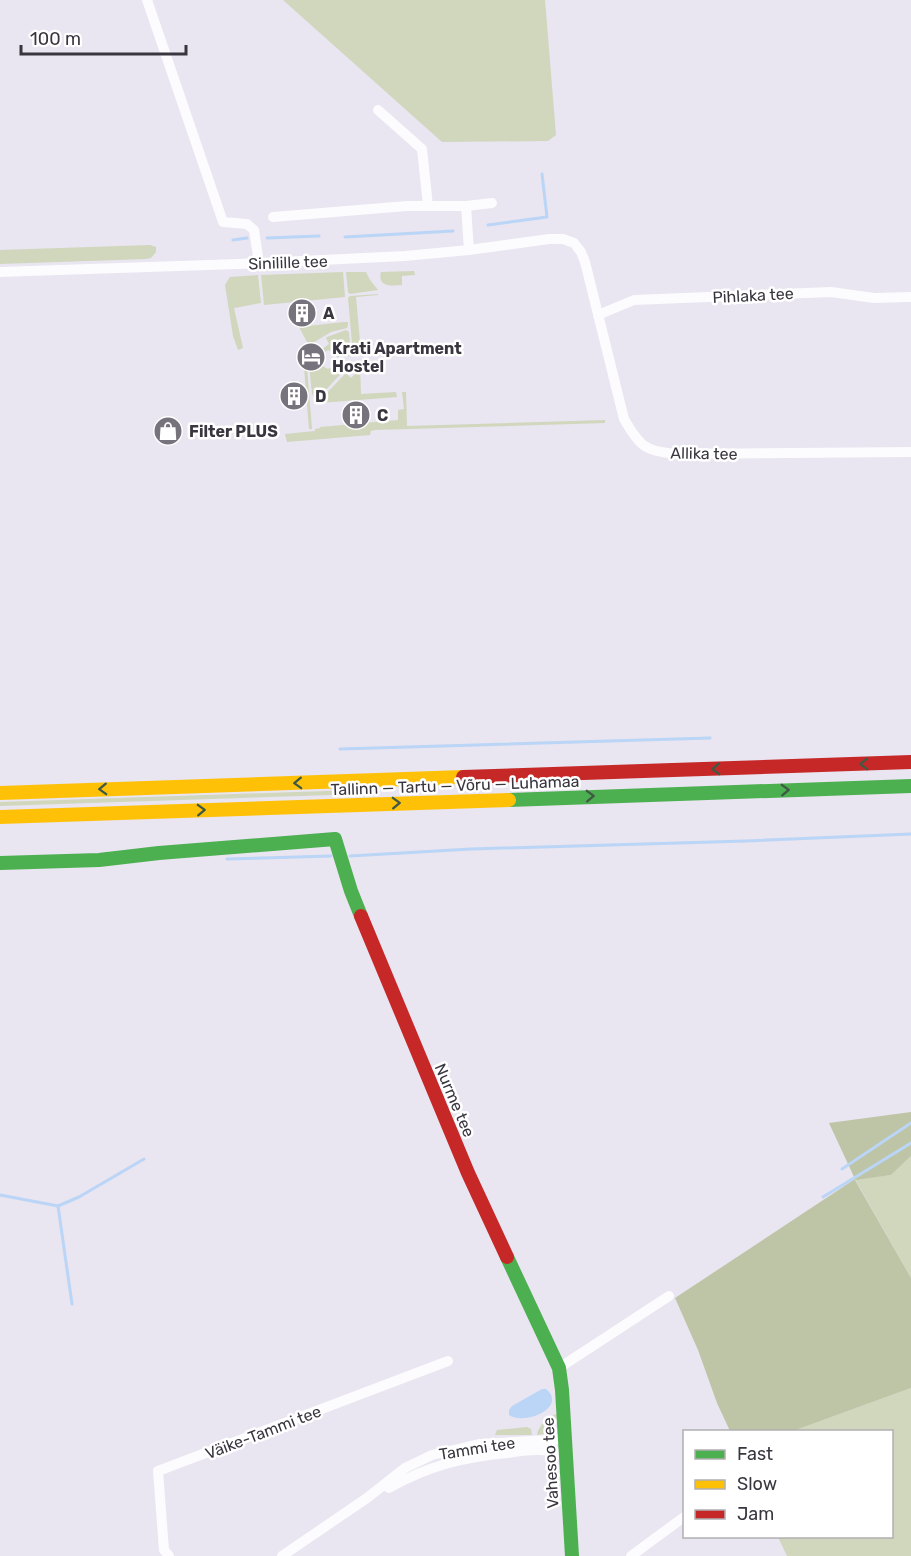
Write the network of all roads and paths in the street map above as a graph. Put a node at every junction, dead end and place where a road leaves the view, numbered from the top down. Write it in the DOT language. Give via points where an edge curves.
graph roads {
  1 [pos="147,0"];
  2 [pos="378,110"];
  3 [pos="492,203"];
  4 [pos="428,206"];
  5 [pos="466,206"];
  6 [pos="273,217"];
  7 [pos="574,243"];
  8 [pos="469,250"];
  9 [pos="259,263"];
  10 [pos="0,272"];
  11 [pos="911,297"];
  12 [pos="598,315"];
  13 [pos="911,452"];
  14 [pos="911,762"];
  15 [pos="911,786"];
  16 [pos="0,793"];
  17 [pos="0,817"];
  18 [pos="0,863"];
  19 [pos="669,1296"];
  20 [pos="448,1361"];
  21 [pos="559,1368"];
  22 [pos="565,1439"];
  23 [pos="567,1457"];
  24 [pos="367,1498"];
  25 [pos="683,1518"];
  26 [pos="169,1556"];
  27 [pos="282,1556"];
  28 [pos="572,1556"];
  29 [pos="632,1556"];
  1 -- 9 [label="street" via="223,222 247,224 254,230"];
  2 -- 4 [label="street" via="422,149"];
  3 -- 5 [label="street"];
  4 -- 5 [label="street"];
  4 -- 6 [label="street"];
  5 -- 8 [label="street"];
  7 -- 8 [label="street, Sinilille tee" via="563,238"];
  7 -- 12 [label="street, Allika tee" via="585,262"];
  8 -- 9 [label="street, Sinilille tee"];
  9 -- 10 [label="street, Sinilille tee"];
  11 -- 12 [label="street, Pihlaka tee" via="874,298 831,292 634,300"];
  12 -- 13 [label="street, Allika tee" via="624,420 642,446 676,454"];
  14 -- 16 [label="main road, Tallinn — Tartu — Võru — Luhamaa, one-way"];
  17 -- 15 [label="main road, Tallinn — Tartu — Võru — Luhamaa, one-way"];
  18 -- 21 [label="main road, Nurme tee" via="99,860 334,840 370,941 468,1173"];
  19 -- 21 [label="street"];
  20 -- 26 [label="street, Väike-Tammi tee" via="158,1471 164,1550"];
  21 -- 22 [label="main road, Vahesoo tee"];
  22 -- 23 [label="main road, Vahesoo tee"];
  22 -- 24 [label="street, Tammi tee" via="478,1444 432,1455 405,1468"];
  23 -- 24 [label="street, Tammi tee" via="551,1450 536,1450 464,1458 425,1470"];
  23 -- 28 [label="main road, Vahesoo tee"];
  24 -- 27 [label="street, Tammi tee"];
  25 -- 29 [label="street"];
}
